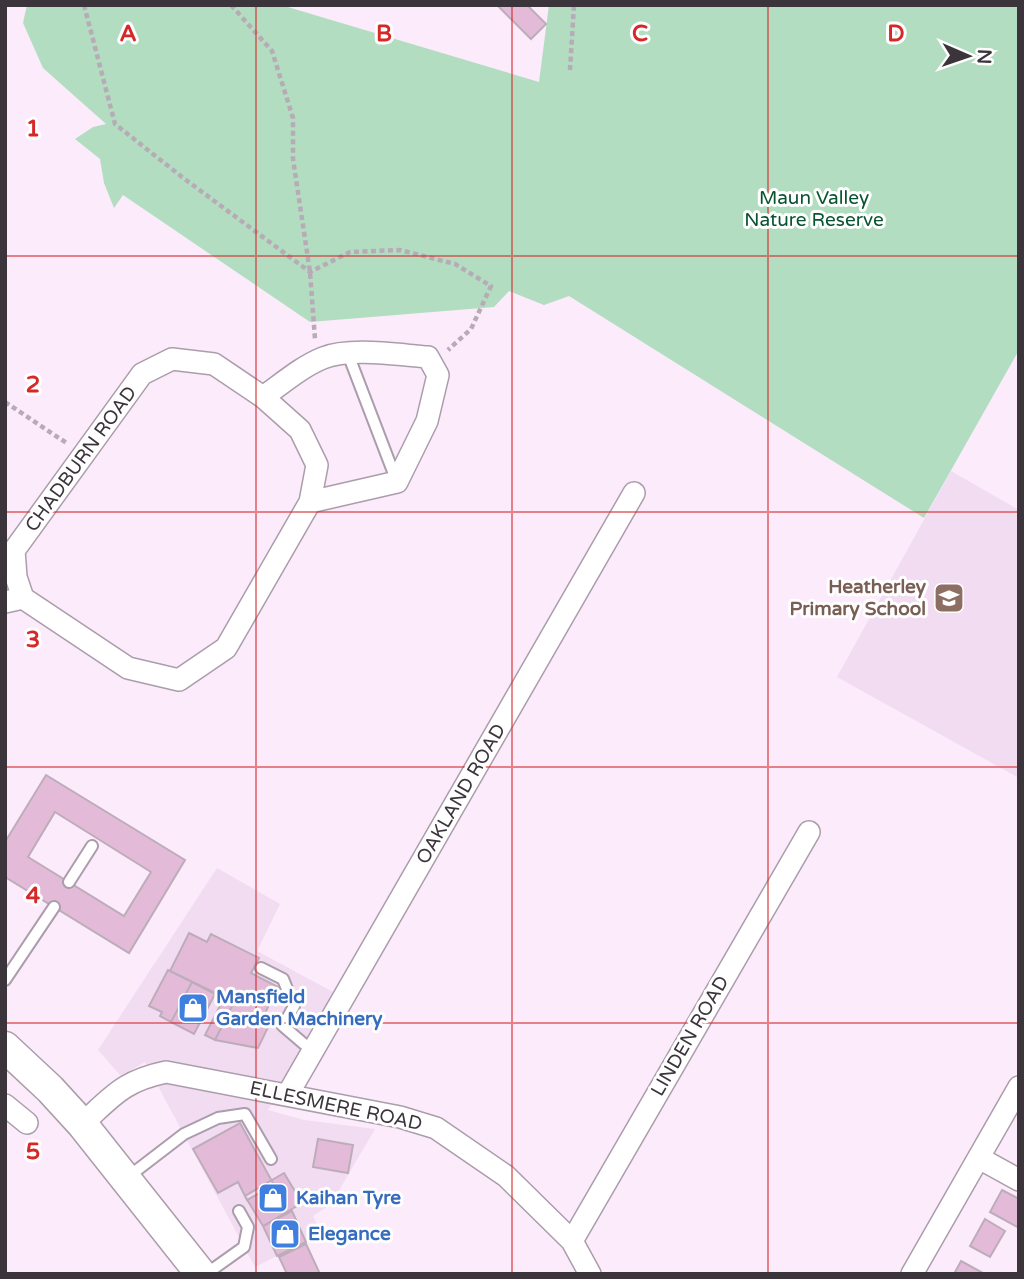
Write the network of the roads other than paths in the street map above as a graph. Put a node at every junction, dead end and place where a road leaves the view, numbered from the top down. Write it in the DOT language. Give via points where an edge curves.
graph roads {
  1 [pos="348,354"];
  2 [pos="263,397"];
  3 [pos="397,482"];
  4 [pos="634,493"];
  5 [pos="310,502"];
  6 [pos="10,556"];
  7 [pos="14,600"];
  8 [pos="809,832"];
  9 [pos="92,846"];
  10 [pos="69,882"];
  11 [pos="54,907"];
  12 [pos="261,968"];
  13 [pos="5,980"];
  14 [pos="5,1047"];
  15 [pos="314,1050"];
  16 [pos="1019,1087"];
  17 [pos="288,1094"];
  18 [pos="5,1105"];
  19 [pos="27,1123"];
  20 [pos="82,1124"];
  21 [pos="979,1158"];
  22 [pos="271,1159"];
  23 [pos="125,1179"];
  24 [pos="1019,1180"];
  25 [pos="239,1211"];
  26 [pos="572,1241"];
  27 [pos="201,1274"];
  28 [pos="206,1274"];
  29 [pos="590,1274"];
  30 [pos="912,1274"];
  1 -- 2 [label="street" via="326,357 303,368"];
  1 -- 3 [label="lane"];
  1 -- 3 [label="street" via="428,357 438,374 427,421"];
  2 -- 5 [label="street, CHADBURN ROAD" via="300,430 317,466"];
  2 -- 6 [label="street, CHADBURN ROAD" via="214,365 172,359 142,374"];
  3 -- 5 [label="street"];
  4 -- 15 [label="street, OAKLAND ROAD"];
  5 -- 7 [label="street, CHADBURN ROAD" via="226,648 179,680 128,668"];
  6 -- 7 [label="street, CHADBURN ROAD" via="16,577"];
  8 -- 26 [label="street, LINDEN ROAD"];
  9 -- 10 [label="lane"];
  11 -- 13 [label="lane"];
  12 -- 15 [label="lane" via="283,979 294,1006 284,1026"];
  14 -- 20 [label="main road"];
  15 -- 17 [label="street, OAKLAND ROAD"];
  16 -- 21 [label="street"];
  17 -- 20 [label="street, ELLESMERE ROAD" via="166,1072 124,1086"];
  17 -- 26 [label="street, ELLESMERE ROAD" via="436,1128 506,1176"];
  18 -- 19 [label="street"];
  20 -- 23 [label="main road"];
  21 -- 24 [label="street"];
  21 -- 30 [label="street"];
  22 -- 23 [label="lane" via="245,1114 218,1118 184,1134"];
  23 -- 27 [label="main road"];
  25 -- 28 [label="lane" via="248,1227 244,1247"];
  26 -- 29 [label="street, ELLESMERE ROAD"];
}
